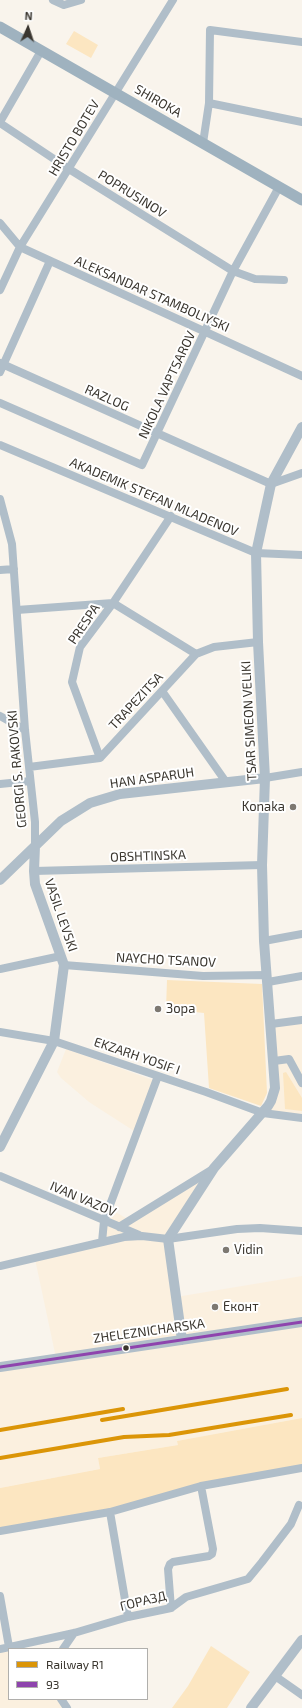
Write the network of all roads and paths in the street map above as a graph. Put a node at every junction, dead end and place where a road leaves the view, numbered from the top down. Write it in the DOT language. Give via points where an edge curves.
graph roads {
  1 [pos="53,0"];
  2 [pos="81,0"];
  3 [pos="173,0"];
  4 [pos="0,27"];
  5 [pos="302,42"];
  6 [pos="41,51"];
  7 [pos="114,92"];
  8 [pos="208,103"];
  9 [pos="0,122"];
  10 [pos="302,122"];
  11 [pos="203,143"];
  12 [pos="69,169"];
  13 [pos="279,187"];
  14 [pos="302,200"];
  15 [pos="0,223"];
  16 [pos="20,247"];
  17 [pos="50,261"];
  18 [pos="233,271"];
  19 [pos="284,280"];
  20 [pos="0,290"];
  21 [pos="205,331"];
  22 [pos="1,367"];
  23 [pos="302,376"];
  24 [pos="0,403"];
  25 [pos="302,427"];
  26 [pos="156,433"];
  27 [pos="0,445"];
  28 [pos="302,473"];
  29 [pos="271,484"];
  30 [pos="0,500"];
  31 [pos="171,516"];
  32 [pos="256,553"];
  33 [pos="302,555"];
  34 [pos="14,569"];
  35 [pos="0,570"];
  36 [pos="113,603"];
  37 [pos="17,610"];
  38 [pos="258,642"];
  39 [pos="196,654"];
  40 [pos="162,690"];
  41 [pos="0,716"];
  42 [pos="25,730"];
  43 [pos="100,758"];
  44 [pos="29,767"];
  45 [pos="302,772"];
  46 [pos="265,778"];
  47 [pos="30,781"];
  48 [pos="226,782"];
  49 [pos="0,784"];
  50 [pos="35,846"];
  51 [pos="262,865"];
  52 [pos="34,871"];
  53 [pos="0,880"];
  54 [pos="302,934"];
  55 [pos="264,941"];
  56 [pos="62,960"];
  57 [pos="0,969"];
  58 [pos="302,976"];
  59 [pos="268,978"];
  60 [pos="302,1020"];
  61 [pos="271,1024"];
  62 [pos="0,1032"];
  63 [pos="54,1041"];
  64 [pos="274,1061"];
  65 [pos="158,1076"];
  66 [pos="302,1083"];
  67 [pos="263,1113"];
  68 [pos="302,1118"];
  69 [pos="3,1133"];
  70 [pos="0,1147"];
  71 [pos="214,1168"];
  72 [pos="0,1176"];
  73 [pos="104,1221"];
  74 [pos="118,1228"];
  75 [pos="302,1231"];
  76 [pos="142,1236"];
  77 [pos="168,1239"];
  78 [pos="102,1242"];
  79 [pos="0,1266"];
  80 [pos="302,1322"];
  81 [pos="182,1340"];
  82 [pos="0,1367"];
  83 [pos="302,1468"];
  84 [pos="201,1486"];
  85 [pos="299,1505"];
  86 [pos="110,1512"];
  87 [pos="0,1531"];
  88 [pos="0,1596"];
  89 [pos="171,1608"];
  90 [pos="128,1617"];
  91 [pos="74,1632"];
  92 [pos="302,1640"];
  93 [pos="10,1648"];
  94 [pos="63,1648"];
  95 [pos="275,1676"];
  96 [pos="302,1684"];
  97 [pos="299,1693"];
  98 [pos="251,1708"];
  1 -- 2 [label="street" via="64,5"];
  3 -- 7 [label="street, HRISTO BOTEV"];
  4 -- 6 [label="main road, SHIROKA"];
  5 -- 8 [label="street" via="210,30"];
  6 -- 7 [label="main road, SHIROKA"];
  6 -- 9 [label="street"];
  7 -- 11 [label="main road, SHIROKA"];
  7 -- 12 [label="street, HRISTO BOTEV"];
  8 -- 10 [label="street"];
  8 -- 11 [label="street"];
  9 -- 12 [label="street, POPRUSINOV"];
  11 -- 13 [label="main road, SHIROKA"];
  12 -- 16 [label="street, HRISTO BOTEV"];
  12 -- 18 [label="street, POPRUSINOV"];
  13 -- 14 [label="main road, SHIROKA"];
  13 -- 18 [label="street, NIKOLA VAPTSAROV"];
  15 -- 16 [label="street, ALEKSANDAR STAMBOLIYSKI"];
  16 -- 17 [label="street, ALEKSANDAR STAMBOLIYSKI"];
  16 -- 20 [label="street, HRISTO BOTEV"];
  17 -- 21 [label="street, ALEKSANDAR STAMBOLIYSKI"];
  17 -- 22 [label="street"];
  18 -- 19 [label="street, POPRUSINOV" via="255,279"];
  18 -- 21 [label="street, NIKOLA VAPTSAROV"];
  21 -- 23 [label="street, ALEKSANDAR STAMBOLIYSKI"];
  21 -- 26 [label="street, NIKOLA VAPTSAROV"];
  22 -- 26 [label="street, RAZLOG"];
  24 -- 26 [label="street, NIKOLA VAPTSAROV" via="142,465"];
  25 -- 29 [label="street, TSAR SIMEON VELIKI"];
  26 -- 29 [label="street, RAZLOG"];
  27 -- 31 [label="street, AKADEMIK STEFAN MLADENOV"];
  28 -- 29 [label="street"];
  29 -- 32 [label="street, TSAR SIMEON VELIKI"];
  30 -- 34 [label="street, GEORGI S. RAKOVSKI" via="12,544"];
  31 -- 32 [label="street, AKADEMIK STEFAN MLADENOV"];
  31 -- 36 [label="street, PRESPA"];
  32 -- 33 [label="street, AKADEMIK STEFAN MLADENOV"];
  32 -- 38 [label="street, TSAR SIMEON VELIKI"];
  34 -- 35 [label="street"];
  34 -- 37 [label="street, GEORGI S. RAKOVSKI"];
  36 -- 37 [label="street"];
  36 -- 39 [label="street"];
  36 -- 43 [label="street, PRESPA" via="80,647 72,682"];
  37 -- 42 [label="street, GEORGI S. RAKOVSKI"];
  38 -- 39 [label="street, TRAPEZITSA" via="214,647"];
  38 -- 46 [label="street, TSAR SIMEON VELIKI"];
  39 -- 40 [label="street, TRAPEZITSA"];
  40 -- 43 [label="street, TRAPEZITSA"];
  40 -- 48 [label="street"];
  41 -- 42 [label="street"];
  42 -- 44 [label="street, GEORGI S. RAKOVSKI"];
  43 -- 44 [label="street"];
  44 -- 47 [label="street, GEORGI S. RAKOVSKI"];
  45 -- 46 [label="street"];
  46 -- 48 [label="street, HAN ASPARUH"];
  46 -- 51 [label="street, TSAR SIMEON VELIKI"];
  47 -- 49 [label="street"];
  47 -- 50 [label="street, GEORGI S. RAKOVSKI"];
  48 -- 50 [label="street, HAN ASPARUH" via="106,797 90,803 61,821"];
  50 -- 52 [label="street, VASIL LEVSKI"];
  50 -- 53 [label="street, HAN ASPARUH"];
  51 -- 52 [label="street, OBSHTINSKA"];
  51 -- 55 [label="street, TSAR SIMEON VELIKI"];
  52 -- 56 [label="street, VASIL LEVSKI" via="38,895"];
  54 -- 55 [label="street"];
  55 -- 59 [label="street, TSAR SIMEON VELIKI"];
  56 -- 57 [label="street, NAYCHO TSANOV"];
  56 -- 59 [label="street, NAYCHO TSANOV" via="203,976"];
  56 -- 63 [label="street, VASIL LEVSKI"];
  58 -- 59 [label="street, NAYCHO TSANOV"];
  59 -- 61 [label="street, TSAR SIMEON VELIKI"];
  60 -- 61 [label="street"];
  61 -- 64 [label="street, TSAR SIMEON VELIKI"];
  62 -- 63 [label="street, EKZARH YOSIF I"];
  63 -- 65 [label="street, EKZARH YOSIF I"];
  63 -- 69 [label="street, VASIL LEVSKI"];
  64 -- 66 [label="street" via="289,1059"];
  64 -- 67 [label="street, TSAR SIMEON VELIKI" via="274,1094"];
  65 -- 67 [label="street, EKZARH YOSIF I"];
  65 -- 73 [label="street" via="136,1141"];
  67 -- 68 [label="street, EKZARH YOSIF I"];
  67 -- 71 [label="street"];
  69 -- 70 [label="street, VASIL LEVSKI"];
  71 -- 74 [label="street, IVAN VAZOV"];
  71 -- 77 [label="street"];
  72 -- 73 [label="street, IVAN VAZOV"];
  73 -- 74 [label="street, IVAN VAZOV"];
  73 -- 78 [label="street"];
  74 -- 76 [label="street"];
  75 -- 77 [label="street" via="237,1229"];
  76 -- 77 [label="street"];
  76 -- 78 [label="street"];
  77 -- 81 [label="street"];
  78 -- 79 [label="street"];
  80 -- 81 [label="street, ZHELEZNICHARSKA"];
  81 -- 82 [label="street, ZHELEZNICHARSKA"];
  83 -- 84 [label="street"];
  84 -- 86 [label="street"];
  84 -- 89 [label="street" via="212,1554 170,1564 168,1569"];
  85 -- 89 [label="street, ГОРАЗД" via="291,1524 248,1579 186,1597"];
  86 -- 87 [label="street"];
  86 -- 90 [label="street"];
  88 -- 93 [label="street"];
  89 -- 90 [label="street, ГОРАЗД"];
  90 -- 91 [label="street, ГОРАЗД"];
  91 -- 93 [label="street, ГОРАЗД"];
  91 -- 94 [label="street"];
  92 -- 95 [label="street"];
  95 -- 97 [label="street"];
  95 -- 98 [label="street"];
  96 -- 97 [label="street"];
}
